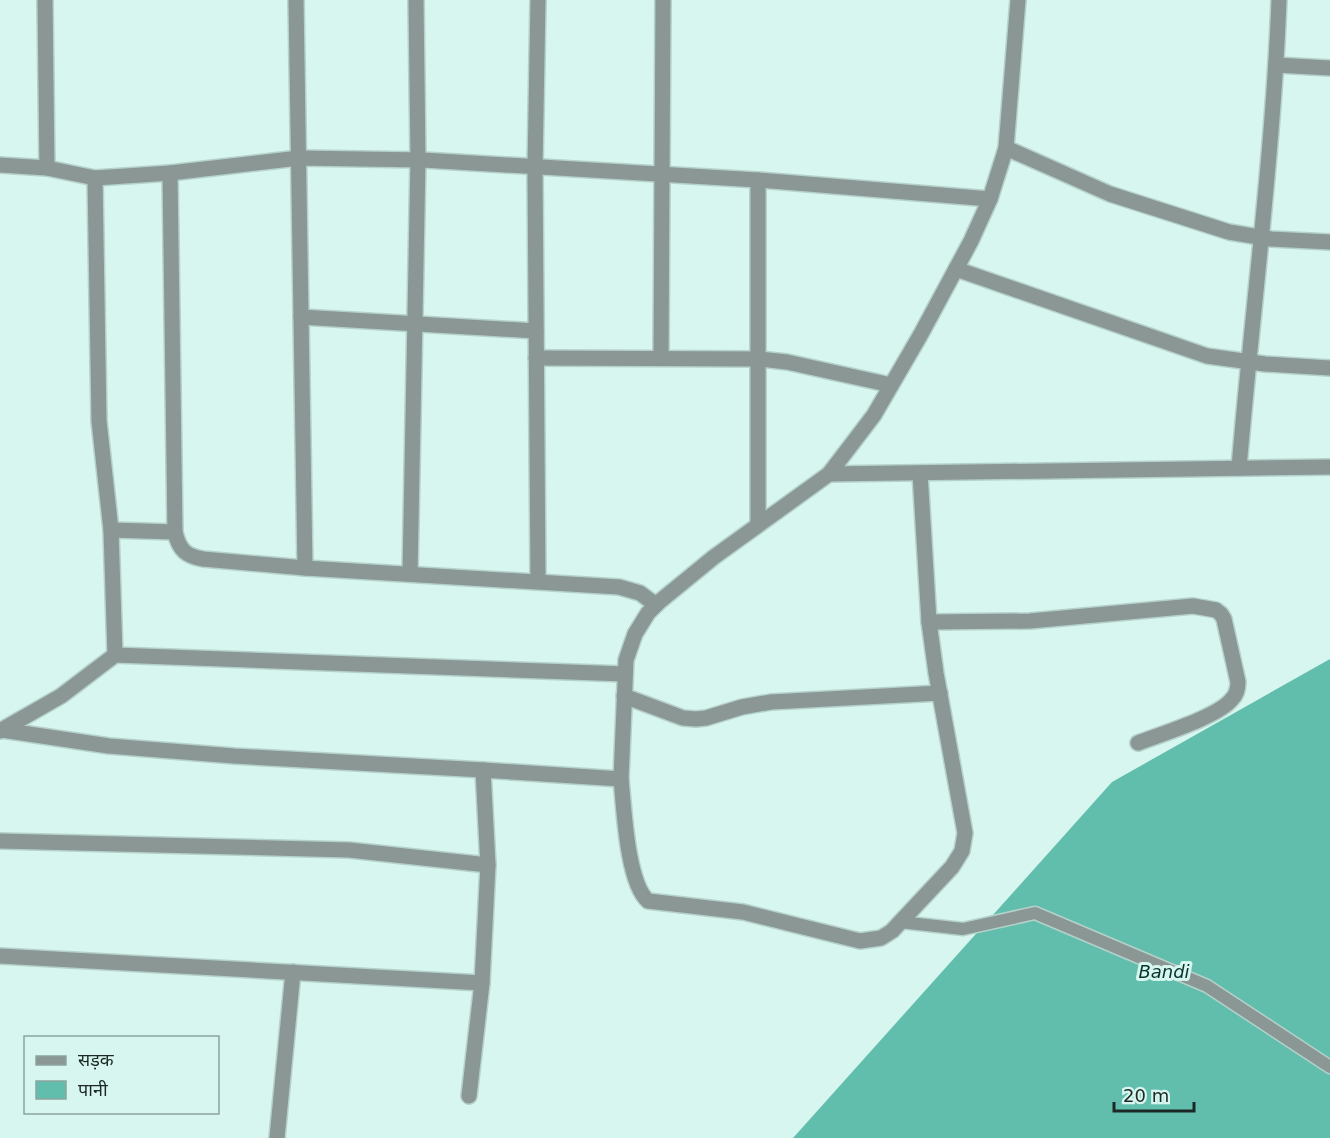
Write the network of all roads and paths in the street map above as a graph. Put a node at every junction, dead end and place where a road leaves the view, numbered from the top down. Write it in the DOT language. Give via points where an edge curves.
graph roads {
  1 [pos="45,0"];
  2 [pos="296,0"];
  3 [pos="416,0"];
  4 [pos="538,0"];
  5 [pos="663,0"];
  6 [pos="1018,0"];
  7 [pos="1279,0"];
  8 [pos="1276,65"];
  9 [pos="1330,68"];
  10 [pos="1006,148"];
  11 [pos="299,158"];
  12 [pos="418,160"];
  13 [pos="0,165"];
  14 [pos="47,168"];
  15 [pos="535,168"];
  16 [pos="170,173"];
  17 [pos="661,174"];
  18 [pos="95,178"];
  19 [pos="758,180"];
  20 [pos="990,199"];
  21 [pos="1262,237"];
  22 [pos="1330,242"];
  23 [pos="956,269"];
  24 [pos="301,317"];
  25 [pos="415,325"];
  26 [pos="536,331"];
  27 [pos="536,358"];
  28 [pos="662,358"];
  29 [pos="759,359"];
  30 [pos="1248,363"];
  31 [pos="1330,368"];
  32 [pos="891,385"];
  33 [pos="1330,467"];
  34 [pos="1239,468"];
  35 [pos="920,473"];
  36 [pos="829,474"];
  37 [pos="758,525"];
  38 [pos="111,530"];
  39 [pos="175,532"];
  40 [pos="305,568"];
  41 [pos="410,574"];
  42 [pos="538,581"];
  43 [pos="656,605"];
  44 [pos="929,622"];
  45 [pos="115,655"];
  46 [pos="625,674"];
  47 [pos="940,693"];
  48 [pos="624,696"];
  49 [pos="1,730"];
  50 [pos="1138,742"];
  51 [pos="483,770"];
  52 [pos="621,779"];
  53 [pos="0,841"];
  54 [pos="488,865"];
  55 [pos="900,922"];
  56 [pos="0,956"];
  57 [pos="293,972"];
  58 [pos="482,982"];
  59 [pos="1330,1067"];
  60 [pos="469,1096"];
  61 [pos="277,1138"];
  1 -- 14 [label="street"];
  2 -- 11 [label="street"];
  3 -- 12 [label="street"];
  4 -- 15 [label="street"];
  5 -- 17 [label="street"];
  6 -- 10 [label="street"];
  7 -- 8 [label="street"];
  8 -- 9 [label="street"];
  8 -- 21 [label="street"];
  10 -- 20 [label="street"];
  10 -- 21 [label="street" via="1110,194 1229,232"];
  11 -- 12 [label="street"];
  11 -- 16 [label="street"];
  11 -- 24 [label="street"];
  12 -- 15 [label="street"];
  12 -- 25 [label="street"];
  13 -- 14 [label="street"];
  14 -- 18 [label="street"];
  15 -- 17 [label="street"];
  15 -- 26 [label="street"];
  16 -- 18 [label="street"];
  16 -- 39 [label="street"];
  17 -- 19 [label="street"];
  17 -- 28 [label="street"];
  18 -- 38 [label="street" via="99,421"];
  19 -- 20 [label="street"];
  19 -- 29 [label="street"];
  20 -- 23 [label="street"];
  21 -- 22 [label="street"];
  21 -- 30 [label="street"];
  23 -- 30 [label="street" via="1207,356"];
  23 -- 32 [label="street"];
  24 -- 25 [label="street"];
  24 -- 40 [label="street"];
  25 -- 26 [label="street"];
  25 -- 41 [label="street"];
  26 -- 27 [label="street"];
  27 -- 28 [label="street"];
  27 -- 42 [label="street"];
  28 -- 29 [label="street"];
  29 -- 32 [label="street"];
  29 -- 37 [label="street"];
  30 -- 31 [label="street"];
  30 -- 34 [label="street"];
  32 -- 36 [label="street" via="874,415"];
  33 -- 34 [label="street"];
  34 -- 35 [label="street"];
  35 -- 36 [label="street"];
  35 -- 44 [label="street"];
  36 -- 37 [label="street"];
  37 -- 43 [label="street"];
  38 -- 39 [label="street"];
  38 -- 45 [label="street"];
  39 -- 40 [label="street" via="182,551 192,557"];
  40 -- 41 [label="street"];
  41 -- 42 [label="street"];
  42 -- 43 [label="street" via="633,590"];
  43 -- 46 [label="street" via="635,634"];
  44 -- 47 [label="street"];
  44 -- 50 [label="street" via="1030,621 1193,606 1216,610 1224,619 1238,682 1234,698 1213,713"];
  45 -- 46 [label="street"];
  45 -- 49 [label="street" via="61,696"];
  46 -- 48 [label="street"];
  47 -- 48 [label="street" via="771,702 696,719 683,718"];
  47 -- 55 [label="street" via="964,842 952,867"];
  48 -- 52 [label="street"];
  49 -- 51 [label="street" via="109,746"];
  51 -- 52 [label="street"];
  51 -- 54 [label="street"];
  52 -- 55 [label="street" via="631,864 642,896 648,901 743,912 860,941 881,938"];
  53 -- 54 [label="street" via="350,850"];
  54 -- 58 [label="street"];
  55 -- 59 [label="lane" via="963,929 1035,913 1207,986"];
  56 -- 57 [label="street"];
  57 -- 58 [label="street"];
  57 -- 61 [label="street"];
  58 -- 60 [label="street"];
}
